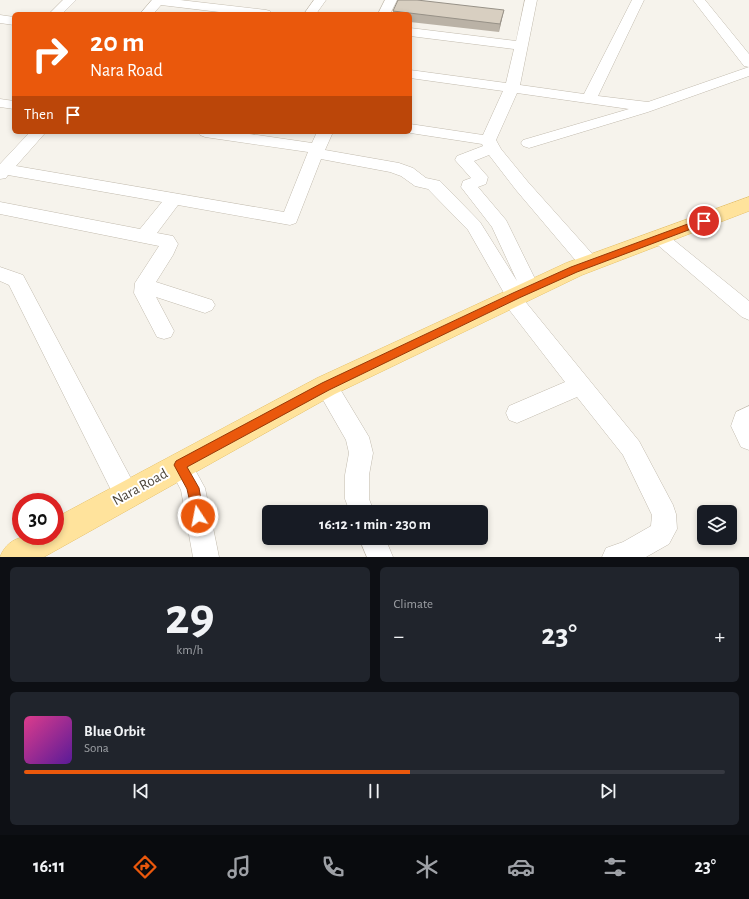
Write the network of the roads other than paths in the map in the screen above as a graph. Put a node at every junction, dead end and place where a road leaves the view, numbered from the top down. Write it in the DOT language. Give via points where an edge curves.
graph roads {
  1 [pos="70,0"];
  2 [pos="159,0"];
  3 [pos="320,0"];
  4 [pos="391,0"];
  5 [pos="531,0"];
  6 [pos="638,0"];
  7 [pos="699,0"];
  8 [pos="57,12"];
  9 [pos="148,12"];
  10 [pos="251,12"];
  11 [pos="311,12"];
  12 [pos="385,12"];
  13 [pos="0,19"];
  14 [pos="12,21"];
  15 [pos="412,32"];
  16 [pos="521,46"];
  17 [pos="749,63"];
  18 [pos="749,71"];
  19 [pos="412,74"];
  20 [pos="512,88"];
  21 [pos="589,99"];
  22 [pos="0,103"];
  23 [pos="12,105"];
  24 [pos="649,107"];
  25 [pos="412,129"];
  26 [pos="36,134"];
  27 [pos="217,134"];
  28 [pos="324,134"];
  29 [pos="529,143"];
  30 [pos="490,144"];
  31 [pos="316,151"];
  32 [pos="2,172"];
  33 [pos="174,199"];
  34 [pos="749,204"];
  35 [pos="0,208"];
  36 [pos="145,236"];
  37 [pos="659,237"];
  38 [pos="589,263"];
  39 [pos="0,274"];
  40 [pos="145,286"];
  41 [pos="519,294"];
  42 [pos="205,305"];
  43 [pos="749,312"];
  44 [pos="164,331"];
  45 [pos="581,385"];
  46 [pos="326,386"];
  47 [pos="517,413"];
  48 [pos="749,416"];
  49 [pos="749,440"];
  50 [pos="180,465"];
  51 [pos="126,494"];
  52 [pos="359,505"];
  53 [pos="64,529"];
  54 [pos="36,545"];
  55 [pos="375,545"];
  56 [pos="14,557"];
  57 [pos="206,557"];
  58 [pos="380,557"];
  59 [pos="615,557"];
  1 -- 8 [label="street"];
  2 -- 9 [label="street"];
  2 -- 10 [label="street"];
  3 -- 11 [label="street"];
  4 -- 12 [label="street"];
  5 -- 16 [label="street"];
  6 -- 21 [label="street"];
  7 -- 17 [label="street"];
  13 -- 14 [label="street"];
  15 -- 16 [label="street"];
  16 -- 20 [label="street"];
  18 -- 24 [label="street"];
  19 -- 20 [label="street"];
  20 -- 21 [label="street"];
  20 -- 30 [label="street"];
  21 -- 24 [label="street"];
  22 -- 23 [label="street"];
  24 -- 29 [label="street"];
  25 -- 30 [label="street"];
  26 -- 32 [label="street"];
  27 -- 31 [label="street"];
  28 -- 31 [label="street"];
  30 -- 38 [label="street" via="522,186"];
  30 -- 41 [label="street" via="462,160 480,177 480,180 469,187 500,224"];
  31 -- 33 [label="street" via="290,219"];
  31 -- 41 [label="street" via="393,167 421,182 434,185 474,226"];
  32 -- 33 [label="street"];
  33 -- 36 [label="street"];
  34 -- 37 [label="main road, Nara Road"];
  35 -- 36 [label="street"];
  36 -- 40 [label="street" via="167,241 168,244 167,250"];
  37 -- 38 [label="main road, Nara Road"];
  37 -- 43 [label="street"];
  38 -- 41 [label="main road, Nara Road"];
  39 -- 51 [label="street" via="16,280"];
  40 -- 42 [label="street"];
  40 -- 44 [label="street" via="144,292"];
  41 -- 45 [label="street"];
  41 -- 46 [label="main road, Nara Road"];
  45 -- 47 [label="street"];
  45 -- 59 [label="street" via="631,448 664,514 664,529 660,535 628,553"];
  46 -- 50 [label="main road, Nara Road"];
  46 -- 52 [label="street" via="358,437 361,453 357,475"];
  48 -- 49 [label="street" via="744,419 742,426"];
  50 -- 51 [label="main road, Nara Road"];
  50 -- 57 [label="street" via="193,488"];
  51 -- 53 [label="main road, Nara Road"];
  54 -- 56 [label="main road"];
  55 -- 58 [label="street"];
}
